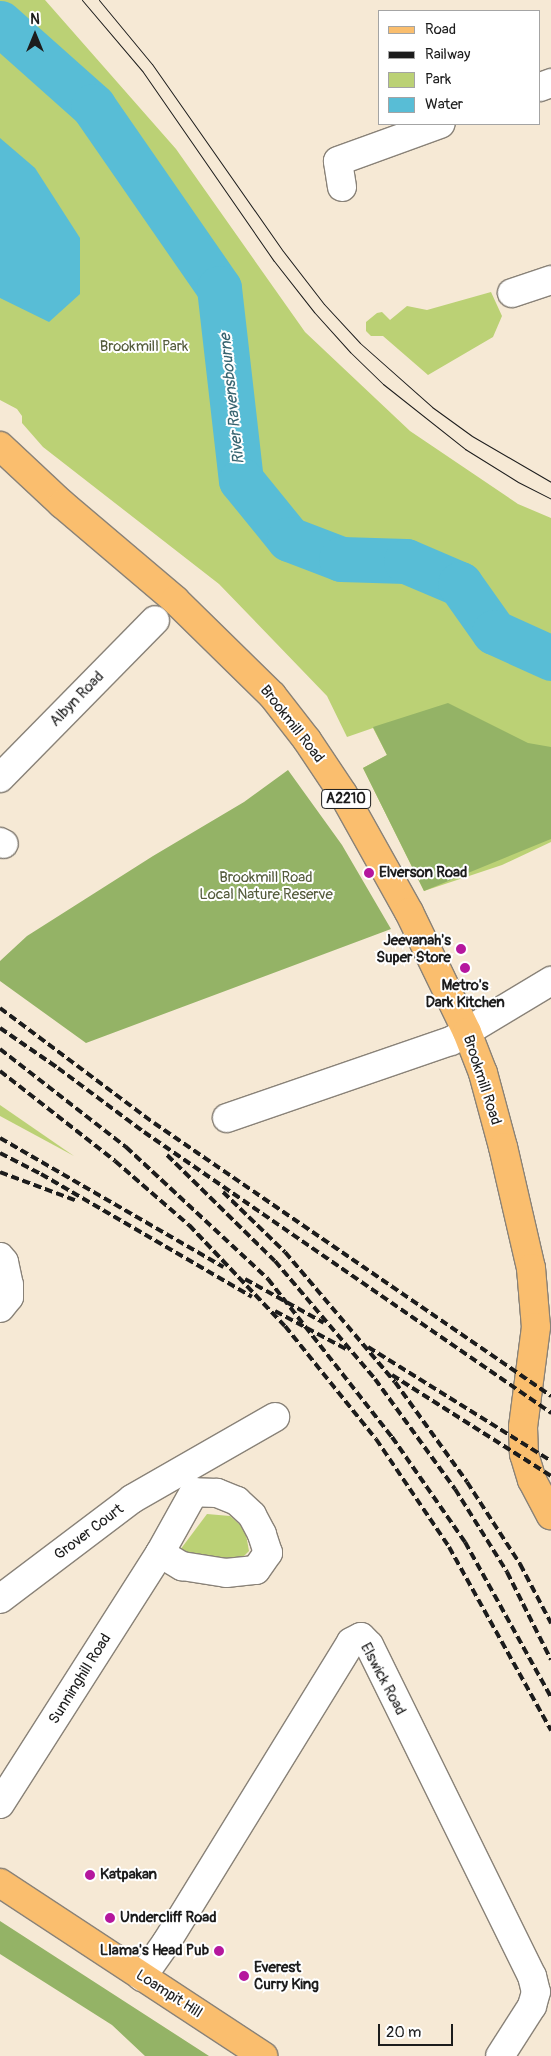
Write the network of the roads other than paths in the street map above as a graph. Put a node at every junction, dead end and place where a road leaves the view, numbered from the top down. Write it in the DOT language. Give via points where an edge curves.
graph roads {
  1 [pos="437,125"];
  2 [pos="342,187"];
  3 [pos="551,280"];
  4 [pos="512,293"];
  5 [pos="0,446"];
  6 [pos="155,620"];
  7 [pos="0,778"];
  8 [pos="551,980"];
  9 [pos="467,1032"];
  10 [pos="227,1118"];
  11 [pos="0,1257"];
  12 [pos="0,1308"];
  13 [pos="543,1325"];
  14 [pos="275,1417"];
  15 [pos="188,1482"];
  16 [pos="551,1515"];
  17 [pos="160,1553"];
  18 [pos="0,1598"];
  19 [pos="0,1804"];
  20 [pos="0,1883"];
  21 [pos="142,1977"];
  22 [pos="263,2056"];
  23 [pos="500,2056"];
  1 -- 2 [label="street" via="338,161"];
  3 -- 4 [label="street"];
  5 -- 9 [label="main road, Brookmill Road / A2210" via="62,504 175,600 272,695 344,794 409,912"];
  6 -- 7 [label="street, Albyn Road"];
  8 -- 9 [label="street"];
  9 -- 10 [label="street" via="451,1041"];
  9 -- 13 [label="main road, Brookmill Road / A2210" via="483,1073 504,1148"];
  11 -- 12 [label="street" via="9,1285 8,1297"];
  13 -- 16 [label="main road, Brookmill Road / A2210" via="522,1427 524,1454 532,1480"];
  14 -- 15 [label="street, Grover Court"];
  15 -- 17 [label="street, Sunninghill Road"];
  15 -- 17 [label="street" via="237,1500 252,1515 268,1552 256,1570 226,1574 182,1566"];
  15 -- 18 [label="street, Grover Court" via="132,1499"];
  17 -- 19 [label="street, Sunninghill Road"];
  20 -- 21 [label="main road, Loampit Hill"];
  21 -- 22 [label="main road, Loampit Hill"];
  21 -- 23 [label="street, Elswick Road" via="351,1642 361,1637 369,1645 532,1976 536,1992 532,2006"];
}
